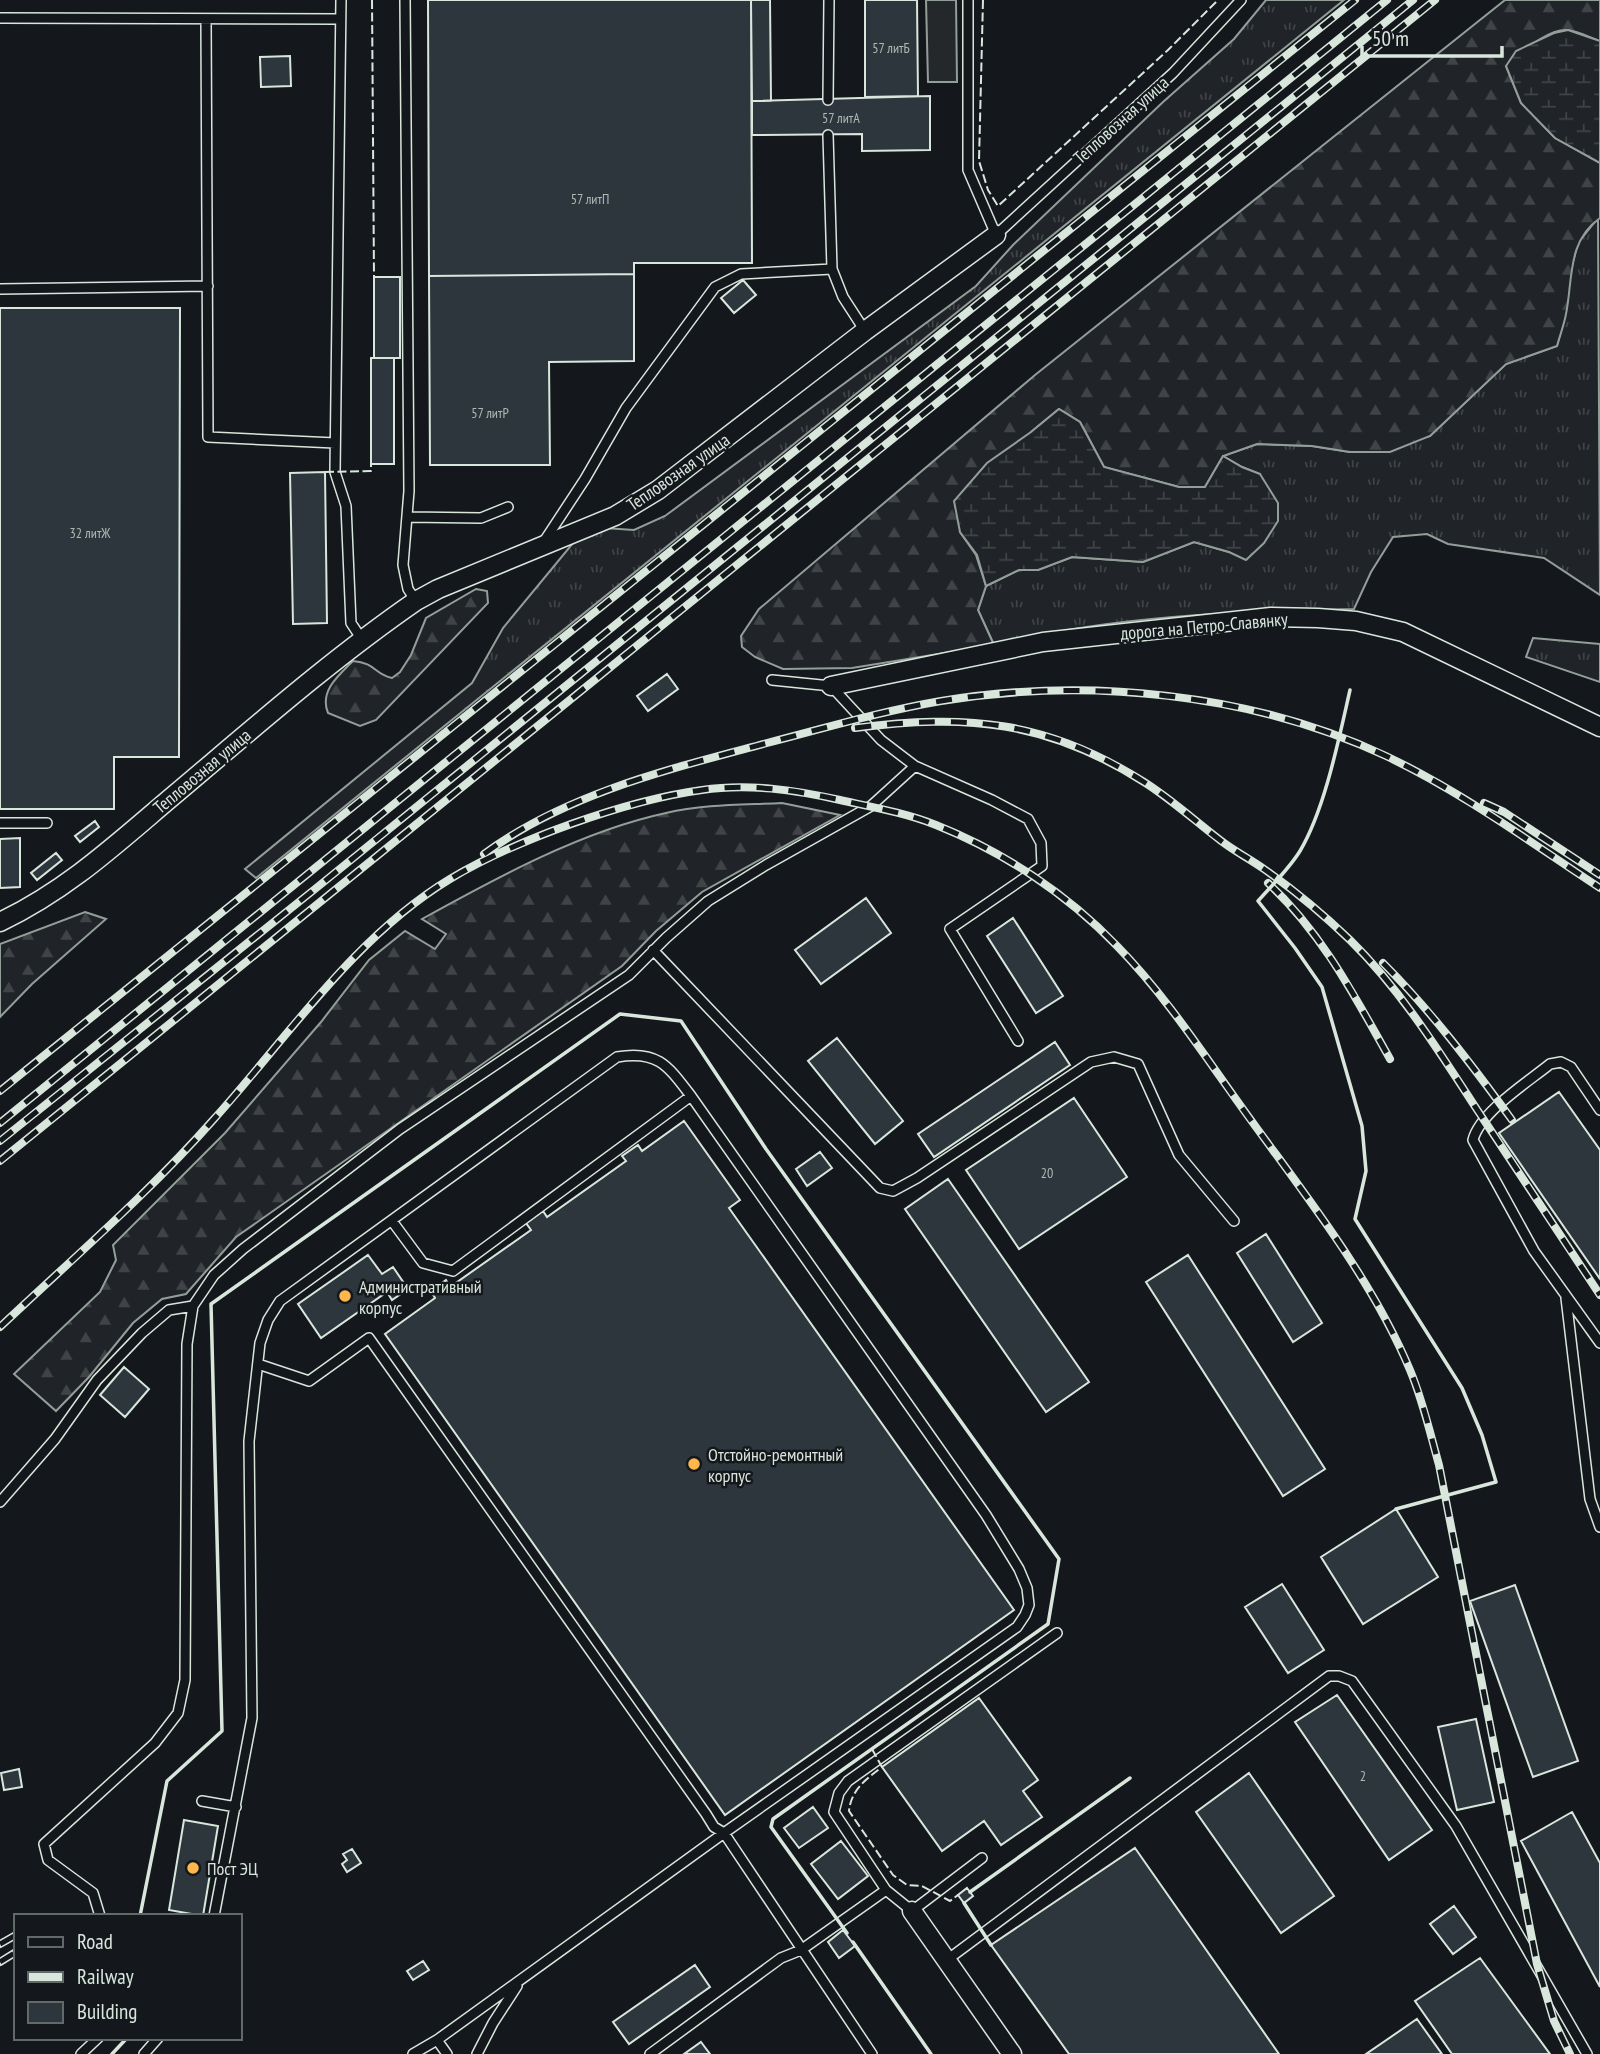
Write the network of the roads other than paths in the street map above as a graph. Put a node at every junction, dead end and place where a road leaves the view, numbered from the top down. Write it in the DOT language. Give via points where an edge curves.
graph roads {
  1 [pos="341,0"];
  2 [pos="405,0"];
  3 [pos="829,0"];
  4 [pos="968,0"];
  5 [pos="1241,0"];
  6 [pos="0,18"];
  7 [pos="206,19"];
  8 [pos="340,19"];
  9 [pos="828,100"];
  10 [pos="828,135"];
  11 [pos="996,235"];
  12 [pos="832,269"];
  13 [pos="208,286"];
  14 [pos="0,289"];
  15 [pos="865,331"];
  16 [pos="335,443"];
  17 [pos="508,507"];
  18 [pos="408,517"];
  19 [pos="540,547"];
  20 [pos="416,601"];
  21 [pos="363,640"];
  22 [pos="772,680"];
  23 [pos="831,686"];
  24 [pos="1600,727"];
  25 [pos="915,766"];
  26 [pos="0,823"];
  27 [pos="47,823"];
  28 [pos="0,922"];
  29 [pos="653,950"];
  30 [pos="1018,1041"];
  31 [pos="691,1096"];
  32 [pos="1600,1110"];
  33 [pos="392,1221"];
  34 [pos="1234,1221"];
  35 [pos="1566,1295"];
  36 [pos="193,1306"];
  37 [pos="1600,1343"];
  38 [pos="258,1364"];
  39 [pos="0,1502"];
  40 [pos="1600,1527"];
  41 [pos="1056,1633"];
  42 [pos="202,1801"];
  43 [pos="236,1807"];
  44 [pos="724,1833"];
  45 [pos="982,1858"];
  46 [pos="886,1890"];
  47 [pos="912,1911"];
  48 [pos="99,1914"];
  49 [pos="214,1914"];
  50 [pos="800,1950"];
  51 [pos="947,1960"];
  52 [pos="523,1979"];
  53 [pos="95,2040"];
  54 [pos="156,2040"];
  55 [pos="437,2040"];
  56 [pos="81,2054"];
  57 [pos="144,2054"];
  58 [pos="413,2054"];
  59 [pos="447,2054"];
  60 [pos="477,2054"];
  61 [pos="650,2054"];
  62 [pos="872,2054"];
  63 [pos="1012,2054"];
  64 [pos="1587,2054"];
  1 -- 8 [label="lane"];
  2 -- 18 [label="lane"];
  3 -- 9 [label="lane"];
  4 -- 11 [label="lane" via="968,170"];
  5 -- 11 [label="lane, Тепловозная улица" via="1172,73"];
  6 -- 7 [label="lane"];
  7 -- 8 [label="lane"];
  7 -- 13 [label="lane"];
  8 -- 16 [label="lane"];
  10 -- 12 [label="lane"];
  11 -- 15 [label="street, Тепловозная улица"];
  12 -- 15 [label="lane" via="842,297"];
  12 -- 19 [label="lane" via="741,274 715,287 625,408"];
  13 -- 14 [label="lane"];
  13 -- 16 [label="lane" via="208,437"];
  15 -- 19 [label="street, Тепловозная улица" via="658,490 615,516"];
  16 -- 21 [label="lane" via="335,472 346,506 349,611"];
  17 -- 18 [label="lane" via="481,519"];
  18 -- 20 [label="lane" via="404,578"];
  19 -- 20 [label="street, Тепловозная улица"];
  20 -- 21 [label="street, Тепловозная улица"];
  21 -- 28 [label="street, Тепловозная улица" via="75,878 35,906"];
  22 -- 23 [label="lane"];
  23 -- 24 [label="street, дорога на Петро-Славянку" via="1043,642 1272,617 1318,618 1403,632"];
  23 -- 25 [label="lane" via="881,740"];
  25 -- 29 [label="lane" via="871,806 708,901"];
  25 -- 30 [label="lane" via="1028,820 1041,844 1042,866 950,929"];
  26 -- 27 [label="lane"];
  29 -- 34 [label="lane" via="880,1188 892,1191 917,1178 1091,1062 1114,1057 1138,1064 1179,1155"];
  29 -- 36 [label="lane" via="629,975 400,1129 254,1241 214,1275"];
  31 -- 33 [label="lane" via="669,1068 653,1057 617,1057"];
  31 -- 33 [label="lane" via="453,1271 423,1263"];
  31 -- 44 [label="lane" via="986,1515 1018,1569 1029,1605 1017,1627"];
  32 -- 35 [label="lane" via="1571,1068 1561,1062 1550,1064 1484,1120 1473,1139 1534,1251"];
  33 -- 38 [label="lane" via="280,1301 268,1320"];
  35 -- 37 [label="lane"];
  35 -- 40 [label="lane" via="1590,1499"];
  36 -- 39 [label="lane" via="169,1310 142,1333 97,1380 55,1439"];
  36 -- 48 [label="lane" via="187,1343 185,1680 177,1713 155,1743 44,1843 48,1860 93,1893"];
  38 -- 43 [label="lane" via="249,1441 252,1718"];
  38 -- 44 [label="lane" via="309,1381 369,1338 705,1814"];
  41 -- 46 [label="lane" via="878,1758 839,1793 834,1811"];
  42 -- 43 [label="lane"];
  43 -- 49 [label="lane"];
  44 -- 50 [label="lane"];
  44 -- 52 [label="lane"];
  45 -- 47 [label="lane"];
  46 -- 47 [label="lane"];
  46 -- 50 [label="lane"];
  47 -- 51 [label="street"];
  50 -- 61 [label="lane" via="781,1958"];
  50 -- 62 [label="lane"];
  51 -- 63 [label="street"];
  51 -- 64 [label="lane" via="1329,1676 1339,1676 1352,1681 1456,1826"];
  52 -- 55 [label="lane"];
  52 -- 60 [label="lane"];
  53 -- 56 [label="lane"];
  54 -- 57 [label="lane"];
  55 -- 58 [label="lane"];
  55 -- 59 [label="lane"];
}
